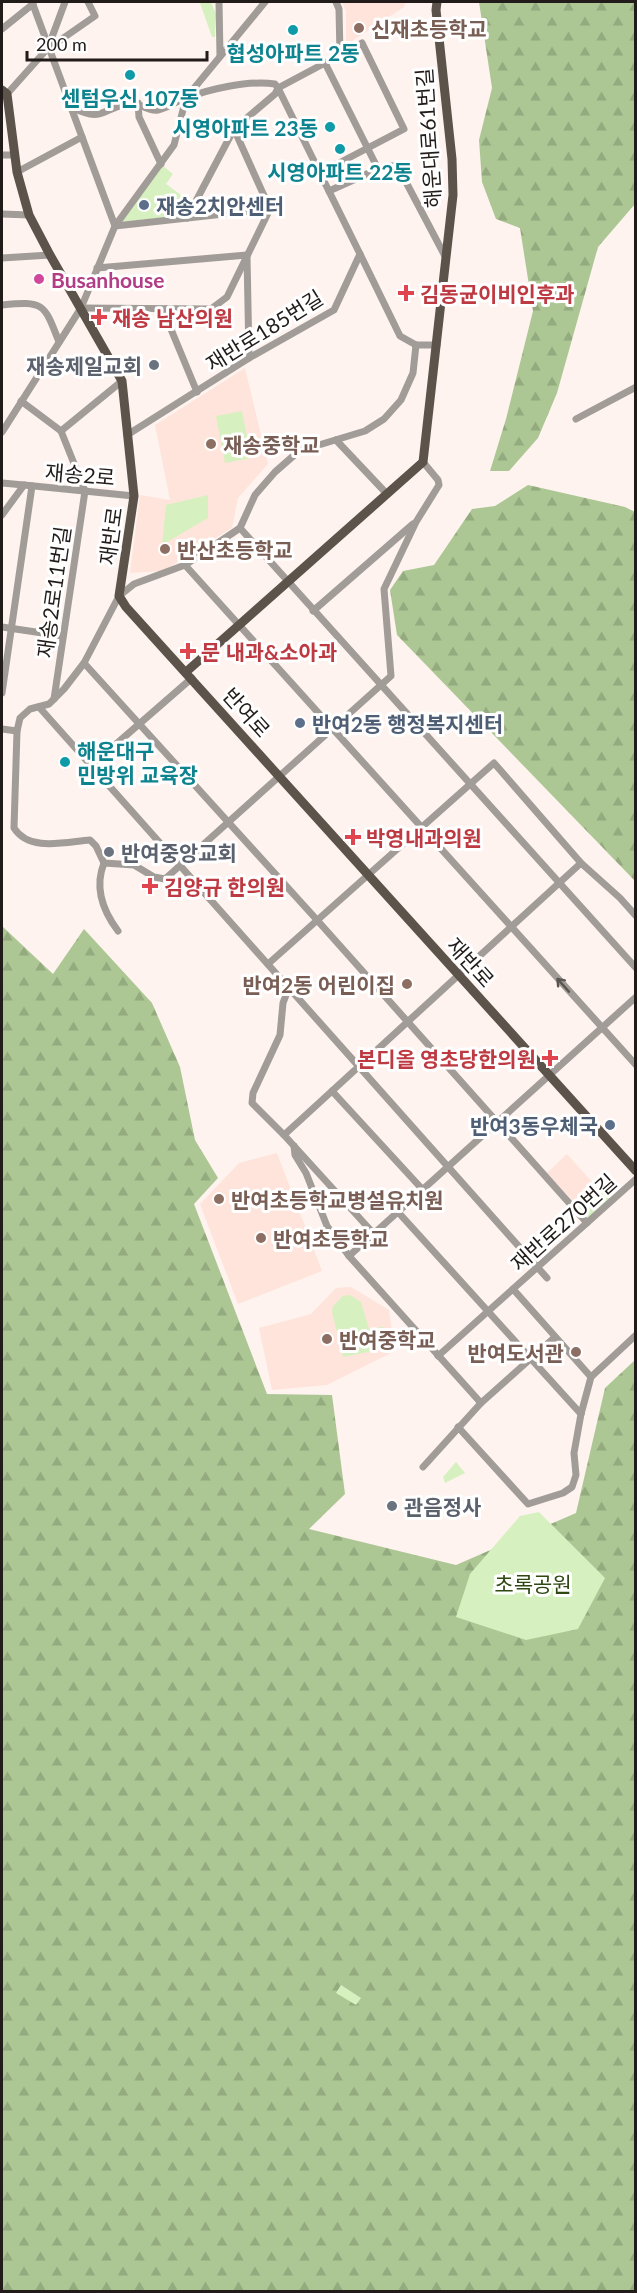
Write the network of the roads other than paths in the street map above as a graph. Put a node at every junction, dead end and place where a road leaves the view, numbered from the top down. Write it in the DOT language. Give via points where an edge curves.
graph roads {
  1 [pos="65,2"];
  2 [pos="88,2"];
  3 [pos="219,2"];
  4 [pos="265,2"];
  5 [pos="336,2"];
  6 [pos="437,2"];
  7 [pos="32,3"];
  8 [pos="2,29"];
  9 [pos="48,48"];
  10 [pos="340,55"];
  11 [pos="220,56"];
  12 [pos="325,63"];
  13 [pos="278,88"];
  14 [pos="4,92"];
  15 [pos="186,98"];
  16 [pos="138,103"];
  17 [pos="71,107"];
  18 [pos="234,129"];
  19 [pos="82,137"];
  20 [pos="369,148"];
  21 [pos="2,155"];
  22 [pos="14,155"];
  23 [pos="161,164"];
  24 [pos="378,169"];
  25 [pos="16,172"];
  26 [pos="320,173"];
  27 [pos="329,191"];
  28 [pos="270,209"];
  29 [pos="2,214"];
  30 [pos="29,215"];
  31 [pos="187,218"];
  32 [pos="115,226"];
  33 [pos="50,255"];
  34 [pos="247,255"];
  35 [pos="360,255"];
  36 [pos="2,258"];
  37 [pos="447,261"];
  38 [pos="97,268"];
  39 [pos="2,305"];
  40 [pos="81,308"];
  41 [pos="164,310"];
  42 [pos="59,342"];
  43 [pos="416,345"];
  44 [pos="437,345"];
  45 [pos="249,358"];
  46 [pos="122,381"];
  47 [pos="636,387"];
  48 [pos="197,392"];
  49 [pos="21,401"];
  50 [pos="576,419"];
  51 [pos="61,431"];
  52 [pos="2,432"];
  53 [pos="127,435"];
  54 [pos="336,440"];
  55 [pos="423,462"];
  56 [pos="2,483"];
  57 [pos="24,485"];
  58 [pos="32,486"];
  59 [pos="85,491"];
  60 [pos="387,494"];
  61 [pos="134,496"];
  62 [pos="2,515"];
  63 [pos="416,522"];
  64 [pos="240,528"];
  65 [pos="185,565"];
  66 [pos="288,582"];
  67 [pos="119,596"];
  68 [pos="313,611"];
  69 [pos="239,625"];
  70 [pos="2,627"];
  71 [pos="11,629"];
  72 [pos="63,636"];
  73 [pos="84,663"];
  74 [pos="189,675"];
  75 [pos="380,686"];
  76 [pos="2,693"];
  77 [pos="54,699"];
  78 [pos="39,707"];
  79 [pos="139,724"];
  80 [pos="2,729"];
  81 [pos="332,729"];
  82 [pos="17,731"];
  83 [pos="91,766"];
  84 [pos="281,776"];
  85 [pos="470,785"];
  86 [pos="229,822"];
  87 [pos="421,827"];
  88 [pos="104,863"];
  89 [pos="580,863"];
  90 [pos="180,866"];
  91 [pos="368,874"];
  92 [pos="558,883"];
  93 [pos="636,916"];
  94 [pos="317,920"];
  95 [pos="511,927"];
  96 [pos="118,931"];
  97 [pos="268,964"];
  98 [pos="636,968"];
  99 [pos="458,975"];
  100 [pos="289,987"];
  101 [pos="636,997"];
  102 [pos="406,1023"];
  103 [pos="602,1029"];
  104 [pos="636,1065"];
  105 [pos="357,1068"];
  106 [pos="550,1076"];
  107 [pos="332,1091"];
  108 [pos="497,1124"];
  109 [pos="284,1135"];
  110 [pos="294,1146"];
  111 [pos="447,1168"];
  112 [pos="636,1171"];
  113 [pos="636,1179"];
  114 [pos="423,1190"];
  115 [pos="398,1212"];
  116 [pos="587,1223"];
  117 [pos="374,1234"];
  118 [pos="349,1256"];
  119 [pos="537,1267"];
  120 [pos="547,1278"];
  121 [pos="513,1289"];
  122 [pos="487,1312"];
  123 [pos="636,1335"];
  124 [pos="555,1338"];
  125 [pos="438,1356"];
  126 [pos="530,1360"];
  127 [pos="591,1377"];
  128 [pos="481,1403"];
  129 [pos="581,1414"];
  130 [pos="458,1427"];
  131 [pos="423,1467"];
  1 -- 9 [label="street"];
  2 -- 9 [label="street" via="95,16"];
  3 -- 11 [label="street"];
  4 -- 11 [label="street"];
  5 -- 10 [label="street"];
  6 -- 37 [label="main road, 해운대로61번길" via="452,159"];
  7 -- 8 [label="street"];
  7 -- 9 [label="street"];
  9 -- 14 [label="street"];
  9 -- 17 [label="street"];
  10 -- 12 [label="street"];
  10 -- 20 [label="street" via="362,44 404,129"];
  11 -- 15 [label="street"];
  12 -- 13 [label="street"];
  12 -- 20 [label="street"];
  13 -- 15 [label="street" via="274,84 249,82"];
  13 -- 18 [label="street"];
  13 -- 26 [label="street"];
  14 -- 22 [label="main road, 재반로"];
  15 -- 16 [label="street" via="152,111"];
  15 -- 23 [label="street" via="174,145"];
  16 -- 17 [label="street" via="94,115"];
  16 -- 23 [label="street" via="139,117"];
  17 -- 19 [label="street"];
  18 -- 28 [label="street"];
  18 -- 31 [label="street"];
  19 -- 25 [label="street"];
  19 -- 32 [label="street"];
  20 -- 24 [label="street"];
  20 -- 26 [label="street"];
  21 -- 22 [label="street"];
  22 -- 25 [label="main road, 재반로"];
  23 -- 32 [label="street"];
  24 -- 27 [label="street"];
  24 -- 37 [label="street" via="397,165"];
  25 -- 30 [label="main road, 재반로"];
  26 -- 27 [label="street"];
  27 -- 35 [label="street"];
  28 -- 31 [label="street"];
  28 -- 34 [label="street"];
  29 -- 30 [label="street"];
  30 -- 33 [label="main road, 재반로"];
  31 -- 32 [label="street"];
  32 -- 38 [label="street"];
  33 -- 36 [label="street"];
  33 -- 40 [label="main road, 재반로"];
  34 -- 38 [label="street"];
  34 -- 41 [label="street" via="227,297 219,304 202,310"];
  34 -- 45 [label="street"];
  35 -- 43 [label="street" via="400,336"];
  35 -- 45 [label="street, 재반로185번길" via="334,310"];
  37 -- 44 [label="main road, 해운대로61번길"];
  38 -- 40 [label="street"];
  39 -- 42 [label="street" via="38,305 52,320"];
  40 -- 41 [label="street"];
  40 -- 42 [label="street"];
  40 -- 46 [label="main road, 재반로"];
  41 -- 48 [label="street"];
  42 -- 49 [label="street"];
  43 -- 44 [label="street"];
  43 -- 54 [label="street" via="413,373 395,408 372,428"];
  44 -- 55 [label="main road, 해운대로61번길"];
  45 -- 48 [label="street, 재반로185번길"];
  46 -- 51 [label="street"];
  46 -- 53 [label="main road, 재반로"];
  47 -- 50 [label="street"];
  48 -- 53 [label="street, 재반로185번길"];
  49 -- 51 [label="street"];
  49 -- 52 [label="street"];
  51 -- 59 [label="street, 재반로"];
  53 -- 61 [label="main road, 재반로"];
  54 -- 60 [label="street"];
  54 -- 64 [label="street" via="299,451 274,472 255,495"];
  55 -- 60 [label="main road"];
  55 -- 63 [label="street" via="439,485"];
  56 -- 57 [label="street"];
  57 -- 58 [label="street, 재송2로"];
  57 -- 62 [label="street, 재송2로"];
  58 -- 59 [label="street, 재송2로"];
  58 -- 71 [label="street"];
  59 -- 61 [label="street, 재송2로"];
  59 -- 72 [label="street, 재송2로11번길"];
  60 -- 66 [label="main road"];
  61 -- 67 [label="main road, 재반로"];
  63 -- 68 [label="street"];
  63 -- 75 [label="street" via="384,589 391,676"];
  64 -- 65 [label="street"];
  64 -- 66 [label="street"];
  65 -- 67 [label="street" via="134,584"];
  65 -- 69 [label="street"];
  66 -- 68 [label="street"];
  66 -- 69 [label="main road"];
  67 -- 73 [label="street"];
  67 -- 74 [label="main road, 재반로"];
  68 -- 75 [label="street"];
  69 -- 74 [label="main road"];
  69 -- 81 [label="street"];
  70 -- 71 [label="street"];
  71 -- 72 [label="street"];
  71 -- 76 [label="street"];
  72 -- 77 [label="street, 재송2로11번길"];
  73 -- 77 [label="street"];
  73 -- 79 [label="street"];
  74 -- 79 [label="street"];
  74 -- 84 [label="main road, 반여로"];
  75 -- 81 [label="street"];
  75 -- 85 [label="street"];
  77 -- 78 [label="street"];
  78 -- 82 [label="street" via="20,718"];
  78 -- 83 [label="street"];
  79 -- 83 [label="street"];
  79 -- 86 [label="street"];
  80 -- 82 [label="street"];
  81 -- 84 [label="street"];
  81 -- 87 [label="street"];
  82 -- 88 [label="street" via="14,828 20,838 31,843 90,840"];
  83 -- 90 [label="street"];
  84 -- 86 [label="street"];
  84 -- 91 [label="main road, 재반로"];
  85 -- 87 [label="street"];
  85 -- 89 [label="street" via="494,763"];
  85 -- 92 [label="street"];
  86 -- 90 [label="street"];
  86 -- 94 [label="street"];
  87 -- 91 [label="street"];
  87 -- 95 [label="street"];
  88 -- 90 [label="street" via="134,865 165,879"];
  88 -- 96 [label="street" via="100,897"];
  89 -- 92 [label="street"];
  89 -- 93 [label="street"];
  90 -- 97 [label="street"];
  91 -- 94 [label="street"];
  91 -- 99 [label="main road, 재반로"];
  92 -- 95 [label="street"];
  92 -- 98 [label="street"];
  94 -- 97 [label="street"];
  94 -- 102 [label="street"];
  95 -- 99 [label="street"];
  103 -- 95 [label="street, one-way"];
  97 -- 100 [label="street"];
  99 -- 102 [label="street"];
  99 -- 106 [label="main road, 재반로"];
  100 -- 105 [label="street"];
  100 -- 109 [label="street" via="280,1035 252,1103"];
  101 -- 103 [label="street"];
  102 -- 105 [label="street"];
  102 -- 108 [label="street"];
  103 -- 104 [label="street"];
  103 -- 106 [label="street"];
  105 -- 107 [label="street"];
  105 -- 111 [label="street"];
  106 -- 108 [label="street"];
  106 -- 112 [label="main road, 재반로"];
  107 -- 109 [label="street"];
  107 -- 114 [label="street"];
  108 -- 111 [label="street"];
  108 -- 116 [label="street"];
  109 -- 110 [label="street"];
  110 -- 117 [label="street"];
  110 -- 118 [label="street" via="327,1226"];
  111 -- 114 [label="street"];
  111 -- 119 [label="street"];
  113 -- 116 [label="street, 재반로270번길"];
  114 -- 115 [label="street"];
  115 -- 117 [label="street"];
  115 -- 122 [label="street"];
  116 -- 119 [label="street, 재반로270번길"];
  117 -- 118 [label="street"];
  118 -- 125 [label="street"];
  119 -- 120 [label="street"];
  119 -- 121 [label="street, 재반로270번길"];
  121 -- 122 [label="street, 재반로270번길"];
  121 -- 124 [label="street, 재반로270번길"];
  122 -- 125 [label="street, 재반로270번길"];
  122 -- 126 [label="street"];
  123 -- 127 [label="street"];
  124 -- 126 [label="street"];
  124 -- 127 [label="street, 재반로270번길"];
  125 -- 128 [label="street"];
  126 -- 128 [label="street"];
  126 -- 129 [label="street"];
  127 -- 129 [label="street"];
  128 -- 130 [label="street"];
  129 -- 130 [label="street" via="572,1487 528,1504"];
  130 -- 131 [label="street"];
}
